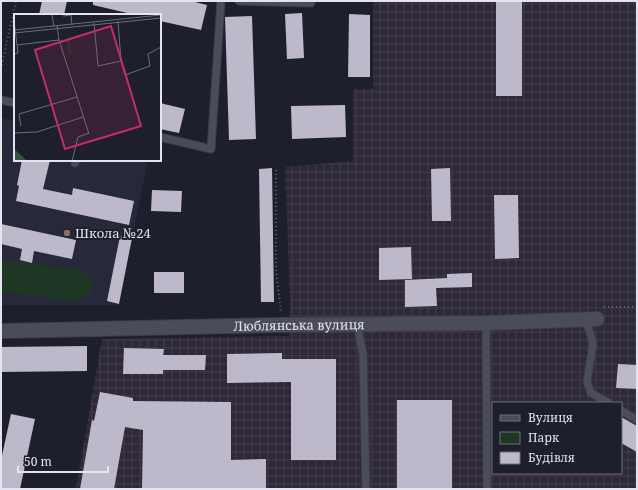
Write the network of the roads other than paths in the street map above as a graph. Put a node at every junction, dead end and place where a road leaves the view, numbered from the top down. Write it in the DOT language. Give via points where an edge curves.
graph roads {
  1 [pos="221,1"];
  2 [pos="239,1"];
  3 [pos="311,1"];
  4 [pos="1,100"];
  5 [pos="14,103"];
  6 [pos="161,137"];
  7 [pos="595,315"];
  8 [pos="357,324"];
  9 [pos="486,324"];
  10 [pos="1,331"];
  11 [pos="607,402"];
  12 [pos="622,411"];
  13 [pos="637,420"];
  14 [pos="366,489"];
  15 [pos="487,489"];
  1 -- 6 [label="lane" via="211,149"];
  2 -- 3 [label="lane" via="311,4"];
  4 -- 5 [label="lane"];
  7 -- 9 [label="street, Люблянська вулиця"];
  7 -- 11 [label="lane" via="587,382 591,393"];
  8 -- 9 [label="street, Люблянська вулиця"];
  8 -- 10 [label="street, Люблянська вулиця"];
  8 -- 14 [label="lane" via="363,354"];
  9 -- 15 [label="lane"];
  12 -- 13 [label="lane"];
}
